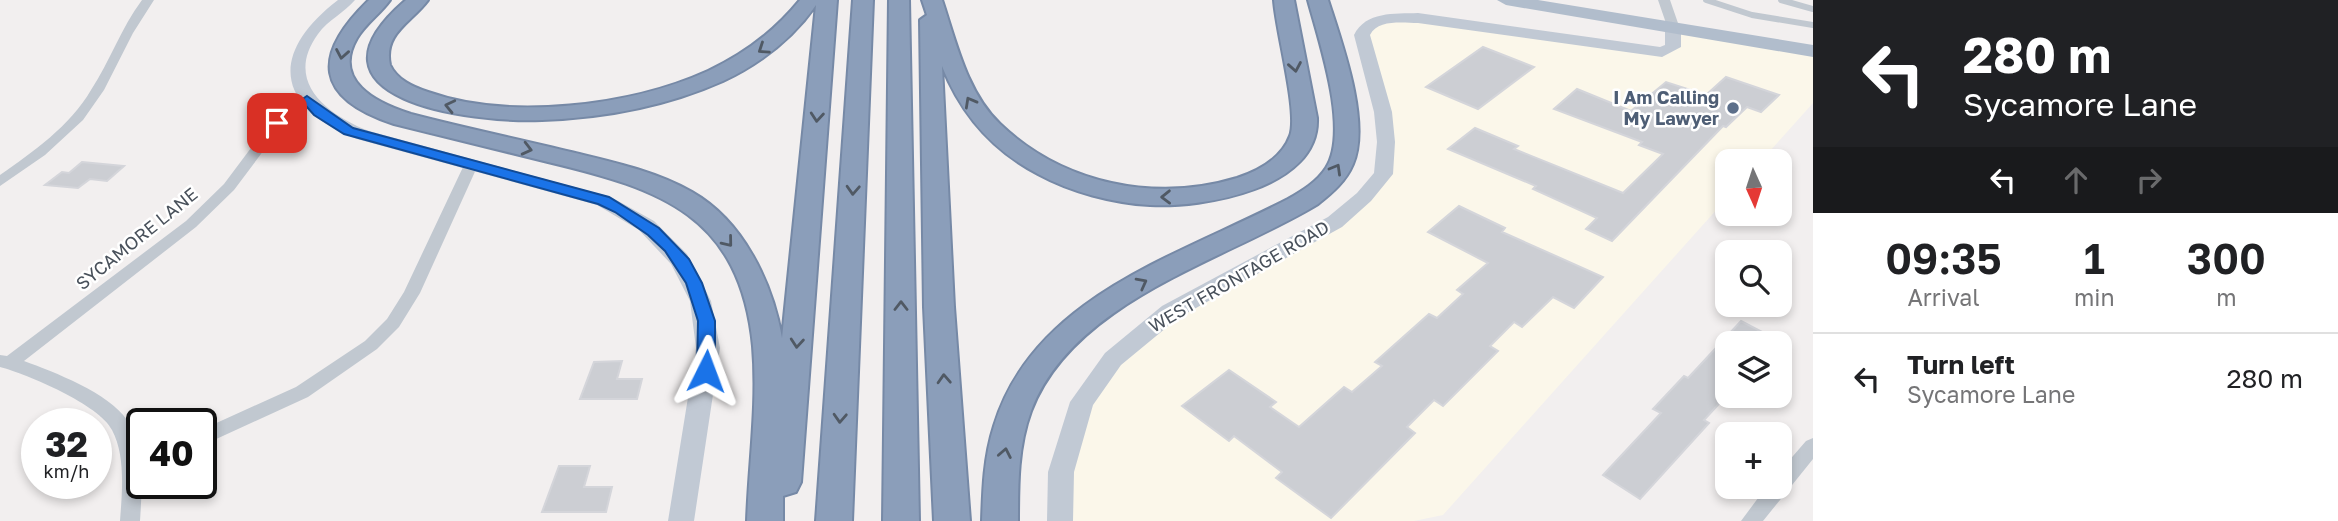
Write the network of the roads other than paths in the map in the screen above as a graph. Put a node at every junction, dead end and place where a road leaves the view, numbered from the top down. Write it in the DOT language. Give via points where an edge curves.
graph roads {
  1 [pos="148,0"];
  2 [pos="346,0"];
  3 [pos="380,0"];
  4 [pos="418,0"];
  5 [pos="810,0"];
  6 [pos="827,0"];
  7 [pos="863,0"];
  8 [pos="899,0"];
  9 [pos="930,0"];
  10 [pos="1318,0"];
  11 [pos="1333,0"];
  12 [pos="1506,0"];
  13 [pos="1605,0"];
  14 [pos="1706,0"];
  15 [pos="1781,0"];
  16 [pos="1282,1"];
  17 [pos="1813,9"];
  18 [pos="1669,12"];
  19 [pos="1813,25"];
  20 [pos="1326,33"];
  21 [pos="1813,34"];
  22 [pos="1813,51"];
  23 [pos="307,100"];
  24 [pos="471,165"];
  25 [pos="0,182"];
  26 [pos="5,361"];
  27 [pos="217,432"];
  28 [pos="126,440"];
  29 [pos="1813,446"];
  30 [pos="1792,471"];
  31 [pos="133,499"];
  32 [pos="1769,499"];
  33 [pos="130,521"];
  34 [pos="681,521"];
  35 [pos="765,521"];
  36 [pos="779,521"];
  37 [pos="834,521"];
  38 [pos="901,521"];
  39 [pos="952,521"];
  40 [pos="1000,521"];
  41 [pos="1059,521"];
  42 [pos="1751,521"];
  1 -- 25 [label="street" via="133,19 97,92 72,123"];
  2 -- 23 [label="street" via="310,33 303,46 299,84"];
  3 -- 35 [label="highway, one-way" via="353,27 340,54 341,75 357,96 397,116 590,164 664,189 686,200 713,223 738,254 755,288 772,370"];
  5 -- 4 [label="highway, one-way" via="775,41 693,85 615,104 531,113 458,108 418,98 393,84 381,69 380,47 389,28"];
  6 -- 36 [label="highway, one-way"];
  7 -- 37 [label="highway, one-way"];
  38 -- 8 [label="highway, one-way"];
  16 -- 9 [label="highway, one-way" via="1305,125 1296,150 1279,168 1246,184 1203,195 1158,198 1089,186 1038,163 1004,141 974,110"];
  39 -- 9 [label="highway, one-way" via="939,307"];
  10 -- 20 [label="highway"];
  11 -- 20 [label="highway"];
  12 -- 18 [label="main road"];
  13 -- 18 [label="main road"];
  14 -- 19 [label="lane" via="1752,15"];
  15 -- 17 [label="lane"];
  18 -- 21 [label="main road"];
  18 -- 22 [label="main road"];
  18 -- 41 [label="street, WEST FRONTAGE ROAD" via="1673,47 1662,52 1418,18 1383,19 1366,27 1362,35 1383,112 1383,174 1335,222 1170,313 1113,359 1083,402 1075,426 1061,472"];
  40 -- 20 [label="highway, one-way" via="1003,455 1021,398 1050,353 1110,302 1293,207 1336,173 1348,134"];
  23 -- 24 [label="street" via="348,131"];
  23 -- 26 [label="street, SYCAMORE LANE" via="277,123 229,187 191,224"];
  24 -- 27 [label="street" via="412,293 393,323 371,345 302,392"];
  24 -- 34 [label="street" via="603,201 654,232 684,263 702,303 708,348"];
  26 -- 28 [label="street" via="66,385 119,422"];
  29 -- 30 [label="street"];
  31 -- 33 [label="street"];
  32 -- 42 [label="street"];
}
